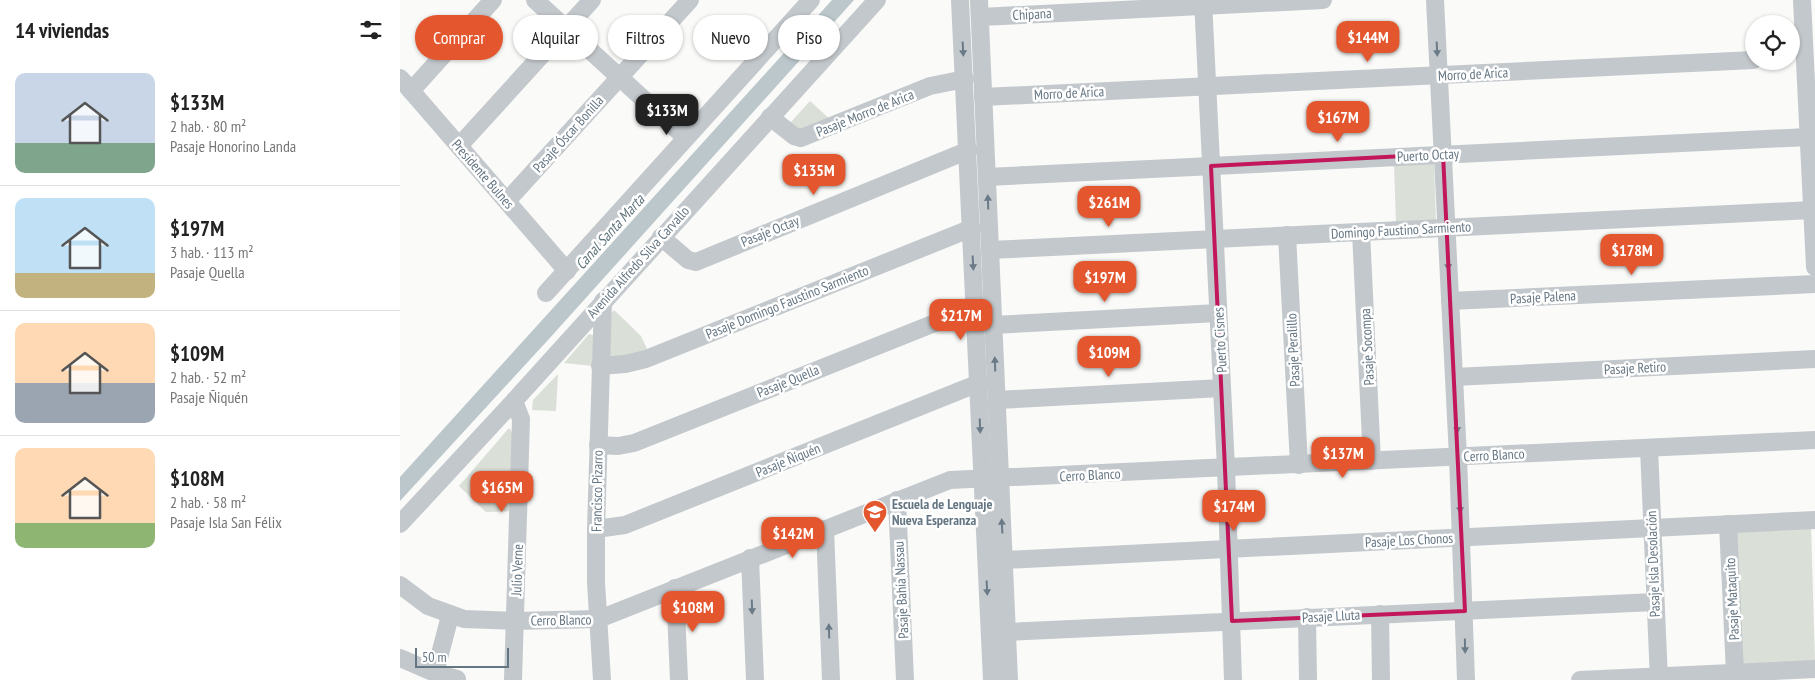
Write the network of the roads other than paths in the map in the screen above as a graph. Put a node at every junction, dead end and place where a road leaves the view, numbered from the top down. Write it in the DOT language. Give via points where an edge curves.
graph roads {
  1 [pos="493,0"];
  2 [pos="534,0"];
  3 [pos="592,0"];
  4 [pos="690,0"];
  5 [pos="811,0"];
  6 [pos="877,0"];
  7 [pos="960,0"];
  8 [pos="1323,0"];
  9 [pos="1435,0"];
  10 [pos="1802,0"];
  11 [pos="1203,3"];
  12 [pos="979,8"];
  13 [pos="551,15"];
  14 [pos="579,15"];
  15 [pos="1804,57"];
  16 [pos="598,58"];
  17 [pos="538,60"];
  18 [pos="1745,60"];
  19 [pos="1438,75"];
  20 [pos="620,78"];
  21 [pos="965,79"];
  22 [pos="406,84"];
  23 [pos="1207,87"];
  24 [pos="983,98"];
  25 [pos="770,117"];
  26 [pos="1808,137"];
  27 [pos="686,138"];
  28 [pos="459,146"];
  29 [pos="969,150"];
  30 [pos="1443,154"];
  31 [pos="1211,166"];
  32 [pos="987,177"];
  33 [pos="507,202"];
  34 [pos="1812,210"];
  35 [pos="972,228"];
  36 [pos="1446,228"];
  37 [pos="1361,232"];
  38 [pos="1287,236"];
  39 [pos="661,237"];
  40 [pos="1214,239"];
  41 [pos="1815,249"];
  42 [pos="990,250"];
  43 [pos="1815,267"];
  44 [pos="567,271"];
  45 [pos="1815,284"];
  46 [pos="546,293"];
  47 [pos="602,301"];
  48 [pos="1450,301"];
  49 [pos="976,307"];
  50 [pos="1218,313"];
  51 [pos="994,325"];
  52 [pos="1815,360"];
  53 [pos="600,366"];
  54 [pos="1454,377"];
  55 [pos="979,382"];
  56 [pos="1222,388"];
  57 [pos="514,400"];
  58 [pos="997,400"];
  59 [pos="1815,440"];
  60 [pos="598,445"];
  61 [pos="1648,448"];
  62 [pos="1458,457"];
  63 [pos="1372,461"];
  64 [pos="1299,465"];
  65 [pos="1226,468"];
  66 [pos="982,478"];
  67 [pos="1000,479"];
  68 [pos="897,500"];
  69 [pos="1815,520"];
  70 [pos="400,524"];
  71 [pos="1728,524"];
  72 [pos="1652,528"];
  73 [pos="596,529"];
  74 [pos="825,529"];
  75 [pos="1462,537"];
  76 [pos="1229,549"];
  77 [pos="750,558"];
  78 [pos="1004,560"];
  79 [pos="400,585"];
  80 [pos="675,588"];
  81 [pos="1655,602"];
  82 [pos="1465,611"];
  83 [pos="1380,614"];
  84 [pos="450,616"];
  85 [pos="1306,617"];
  86 [pos="599,619"];
  87 [pos="515,621"];
  88 [pos="1232,621"];
  89 [pos="1007,632"];
  90 [pos="400,658"];
  91 [pos="1815,669"];
  92 [pos="435,673"];
  93 [pos="1735,673"];
  94 [pos="1658,678"];
  95 [pos="457,679"];
  96 [pos="513,680"];
  97 [pos="602,680"];
  98 [pos="680,680"];
  99 [pos="755,680"];
  100 [pos="831,680"];
  101 [pos="905,680"];
  102 [pos="992,680"];
  103 [pos="1009,680"];
  104 [pos="1233,680"];
  105 [pos="1308,680"];
  106 [pos="1381,680"];
  107 [pos="1466,680"];
  108 [pos="1580,680"];
  1 -- 22 [label="street"];
  2 -- 13 [label="street"];
  3 -- 14 [label="street"];
  4 -- 20 [label="street, Pasaje Óscar Bonilla"];
  5 -- 27 [label="street"];
  6 -- 25 [label="street, Avenida Alfredo Silva Carvallo"];
  7 -- 21 [label="street, one-way"];
  8 -- 11 [label="street, Chipana"];
  9 -- 19 [label="street, one-way"];
  10 -- 15 [label="street"];
  11 -- 12 [label="street, Chipana"];
  11 -- 23 [label="street, Puerto Cisnes"];
  12 -- 24 [label="street"];
  15 -- 26 [label="street"];
  16 -- 20 [label="street"];
  17 -- 28 [label="street"];
  18 -- 19 [label="street, Morro de Arica"];
  19 -- 23 [label="street, Morro de Arica"];
  19 -- 30 [label="street"];
  20 -- 27 [label="street"];
  20 -- 33 [label="street, Pasaje Óscar Bonilla"];
  21 -- 25 [label="street, Pasaje Morro de Arica" via="930,86 801,138"];
  21 -- 29 [label="street"];
  22 -- 28 [label="street, Presidente Bulnes"];
  23 -- 24 [label="street, Morro de Arica"];
  23 -- 31 [label="street, Puerto Cisnes"];
  24 -- 32 [label="street"];
  25 -- 39 [label="street, Avenida Alfredo Silva Carvallo"];
  26 -- 30 [label="street, Puerto Octay"];
  26 -- 34 [label="street"];
  27 -- 44 [label="street"];
  28 -- 33 [label="street, Presidente Bulnes"];
  29 -- 35 [label="street"];
  29 -- 39 [label="street, Pasaje Octay" via="696,262 688,260"];
  30 -- 31 [label="street, Puerto Octay"];
  30 -- 36 [label="street"];
  31 -- 32 [label="street, Puerto Octay"];
  31 -- 40 [label="street, Puerto Cisnes"];
  42 -- 32 [label="street, one-way"];
  33 -- 44 [label="street, Presidente Bulnes"];
  34 -- 36 [label="street, Domingo Faustino Sarmiento"];
  34 -- 41 [label="street"];
  35 -- 49 [label="street, one-way"];
  35 -- 53 [label="street, Pasaje Domingo Faustino Sarmiento" via="646,359"];
  36 -- 37 [label="street, Domingo Faustino Sarmiento"];
  36 -- 48 [label="street, one-way"];
  37 -- 38 [label="street, Domingo Faustino Sarmiento"];
  37 -- 63 [label="street, Pasaje Socompa"];
  38 -- 40 [label="street, Domingo Faustino Sarmiento"];
  38 -- 64 [label="street, Pasaje Peralillo"];
  39 -- 47 [label="street, Avenida Alfredo Silva Carvallo"];
  40 -- 42 [label="street, Domingo Faustino Sarmiento"];
  40 -- 50 [label="street, Puerto Cisnes"];
  41 -- 43 [label="street"];
  42 -- 51 [label="street"];
  44 -- 46 [label="street"];
  45 -- 48 [label="street, Pasaje Palena"];
  47 -- 53 [label="street, Francisco Pizarro"];
  47 -- 57 [label="street, Avenida Alfredo Silva Carvallo"];
  48 -- 54 [label="street"];
  49 -- 55 [label="street"];
  49 -- 60 [label="street, Pasaje Quella" via="634,443"];
  50 -- 51 [label="street"];
  50 -- 56 [label="street, Puerto Cisnes"];
  58 -- 51 [label="street, one-way"];
  52 -- 54 [label="street, Pasaje Retiro"];
  53 -- 60 [label="street, Francisco Pizarro"];
  54 -- 62 [label="street, one-way"];
  55 -- 66 [label="street, one-way"];
  55 -- 73 [label="street, Pasaje Ñiquén" via="625,525"];
  56 -- 58 [label="street"];
  56 -- 65 [label="street, Puerto Cisnes"];
  57 -- 70 [label="street, Avenida Alfredo Silva Carvallo"];
  57 -- 87 [label="street, Julio Verne" via="521,419"];
  58 -- 67 [label="street"];
  59 -- 61 [label="street, Cerro Blanco"];
  60 -- 73 [label="street, Francisco Pizarro"];
  61 -- 62 [label="street, Cerro Blanco"];
  61 -- 72 [label="street, Pasaje Isla Desolación"];
  62 -- 63 [label="street, Cerro Blanco"];
  62 -- 75 [label="street, one-way"];
  63 -- 64 [label="street, Cerro Blanco"];
  64 -- 65 [label="street, Cerro Blanco"];
  65 -- 67 [label="street, Cerro Blanco"];
  65 -- 76 [label="street, Puerto Cisnes"];
  66 -- 67 [label="street, Cerro Blanco"];
  66 -- 68 [label="street, Cerro Blanco" via="945,481"];
  66 -- 102 [label="street, one-way"];
  78 -- 67 [label="street, one-way"];
  68 -- 74 [label="street, Cerro Blanco"];
  68 -- 101 [label="street, Pasaje Bahía Nassau"];
  69 -- 71 [label="street, Pasaje Los Chonos"];
  71 -- 72 [label="street, Pasaje Los Chonos"];
  71 -- 93 [label="street, Pasaje Mataquito"];
  72 -- 75 [label="street, Pasaje Los Chonos"];
  72 -- 81 [label="street, Pasaje Isla Desolación"];
  73 -- 86 [label="street, Francisco Pizarro"];
  74 -- 77 [label="street, Cerro Blanco"];
  100 -- 74 [label="street, one-way"];
  75 -- 76 [label="street, Pasaje Los Chonos"];
  75 -- 82 [label="street"];
  76 -- 78 [label="street, Pasaje Los Chonos"];
  76 -- 88 [label="street, Puerto Cisnes"];
  77 -- 80 [label="street, Cerro Blanco"];
  77 -- 99 [label="street, one-way"];
  78 -- 89 [label="street"];
  79 -- 84 [label="street, Cerro Blanco" via="417,600"];
  80 -- 86 [label="street, Cerro Blanco"];
  80 -- 98 [label="street"];
  81 -- 82 [label="street, Pasaje Lluta"];
  81 -- 94 [label="street, Pasaje Isla Desolación"];
  82 -- 83 [label="street, Pasaje Lluta"];
  82 -- 107 [label="street, one-way"];
  83 -- 85 [label="street, Pasaje Lluta"];
  83 -- 106 [label="street"];
  84 -- 87 [label="street, Cerro Blanco" via="478,621"];
  84 -- 92 [label="street"];
  85 -- 88 [label="street, Pasaje Lluta"];
  85 -- 105 [label="street"];
  86 -- 87 [label="street, Cerro Blanco"];
  86 -- 97 [label="street, Francisco Pizarro"];
  87 -- 96 [label="street, Julio Verne"];
  88 -- 89 [label="street, Pasaje Lluta"];
  88 -- 104 [label="street, Puerto Cisnes"];
  89 -- 103 [label="street"];
  90 -- 92 [label="street"];
  91 -- 93 [label="street"];
  92 -- 95 [label="street"];
  93 -- 94 [label="street"];
  94 -- 108 [label="street"];
}
